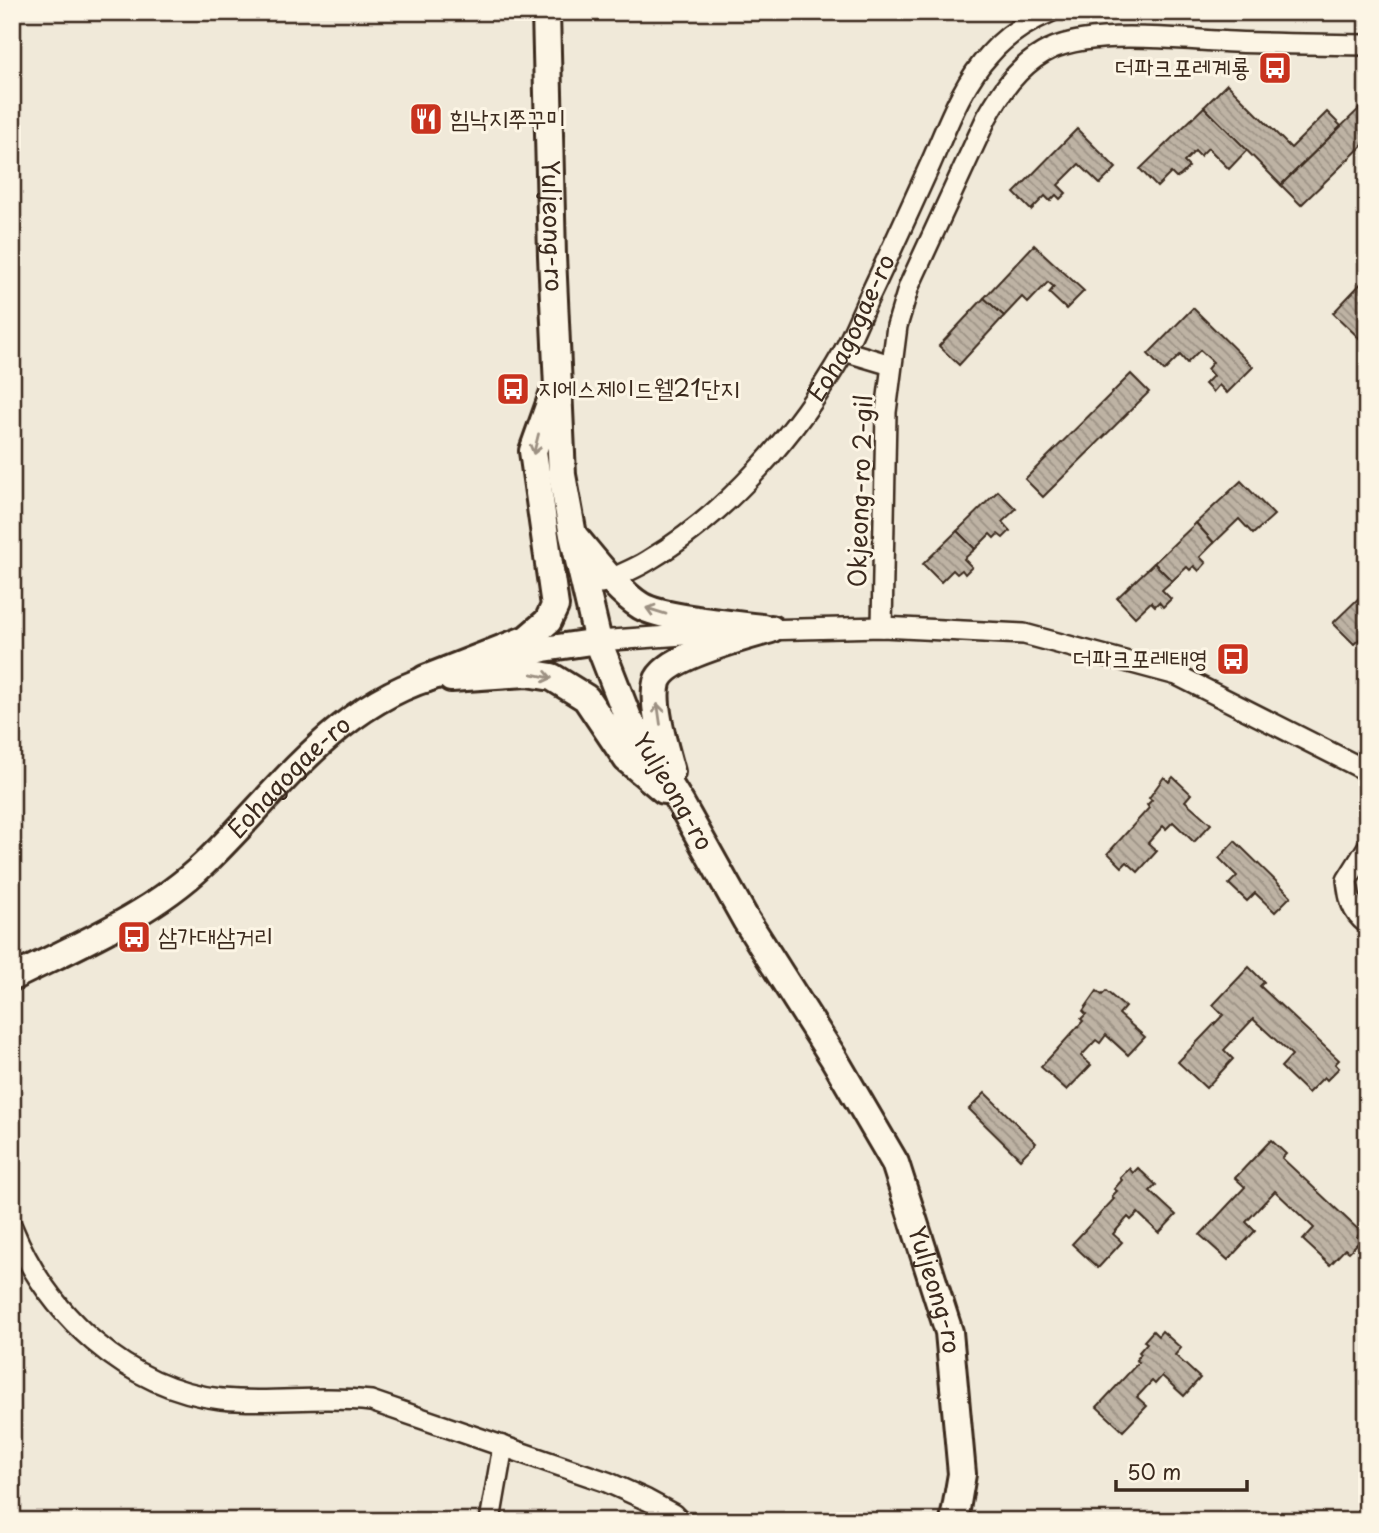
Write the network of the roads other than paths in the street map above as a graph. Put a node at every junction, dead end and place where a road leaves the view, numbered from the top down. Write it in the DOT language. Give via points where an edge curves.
graph roads {
  1 [pos="546,12"];
  2 [pos="1050,12"];
  3 [pos="1367,45"];
  4 [pos="844,351"];
  5 [pos="891,365"];
  6 [pos="558,380"];
  7 [pos="573,535"];
  8 [pos="611,579"];
  9 [pos="585,590"];
  10 [pos="882,627"];
  11 [pos="771,629"];
  12 [pos="598,641"];
  13 [pos="425,679"];
  14 [pos="1367,771"];
  15 [pos="681,804"];
  16 [pos="1367,848"];
  17 [pos="1367,924"];
  18 [pos="12,978"];
  19 [pos="12,1227"];
  20 [pos="503,1446"];
  21 [pos="490,1521"];
  22 [pos="680,1521"];
  23 [pos="954,1521"];
  1 -- 6 [label="main road, Yuljeong-ro"];
  2 -- 4 [label="street, Eohagogae-ro" via="1009,35 972,76"];
  3 -- 5 [label="street, Okjeong-ro 2-gil" via="1142,38 1084,40 1044,52 1013,78 987,117 909,286"];
  4 -- 5 [label="street"];
  4 -- 8 [label="street, Eohagogae-ro" via="808,410 698,527 648,561"];
  5 -- 10 [label="street, Okjeong-ro 2-gil"];
  6 -- 7 [label="main road, Yuljeong-ro" via="562,475"];
  6 -- 13 [label="main road, one-way" via="533,451 555,606 548,621 527,639"];
  7 -- 8 [label="main road"];
  7 -- 9 [label="main road, Yuljeong-ro"];
  8 -- 9 [label="street, Eohagogae-ro"];
  11 -- 8 [label="main road, one-way" via="641,606"];
  9 -- 12 [label="main road, Yuljeong-ro"];
  10 -- 11 [label="street"];
  10 -- 14 [label="street" via="1024,634 1177,675"];
  11 -- 12 [label="street"];
  15 -- 11 [label="main road, one-way" via="657,704 662,672 704,650"];
  12 -- 13 [label="street, Eohagogae-ro" via="544,649"];
  12 -- 15 [label="main road, Yuljeong-ro" via="628,718"];
  13 -- 15 [label="main road, one-way" via="527,673 552,677 586,698 627,759"];
  13 -- 18 [label="street, Eohagogae-ro" via="354,716 289,773 204,864 169,892"];
  15 -- 23 [label="main road, Yuljeong-ro" via="895,1163 949,1332 962,1474"];
  16 -- 17 [label="street" via="1347,880 1349,901 1357,917"];
  19 -- 20 [label="street" via="62,1308 104,1351 140,1374 220,1399 339,1397 371,1401"];
  20 -- 21 [label="street"];
  20 -- 22 [label="street" via="607,1482"];
}
